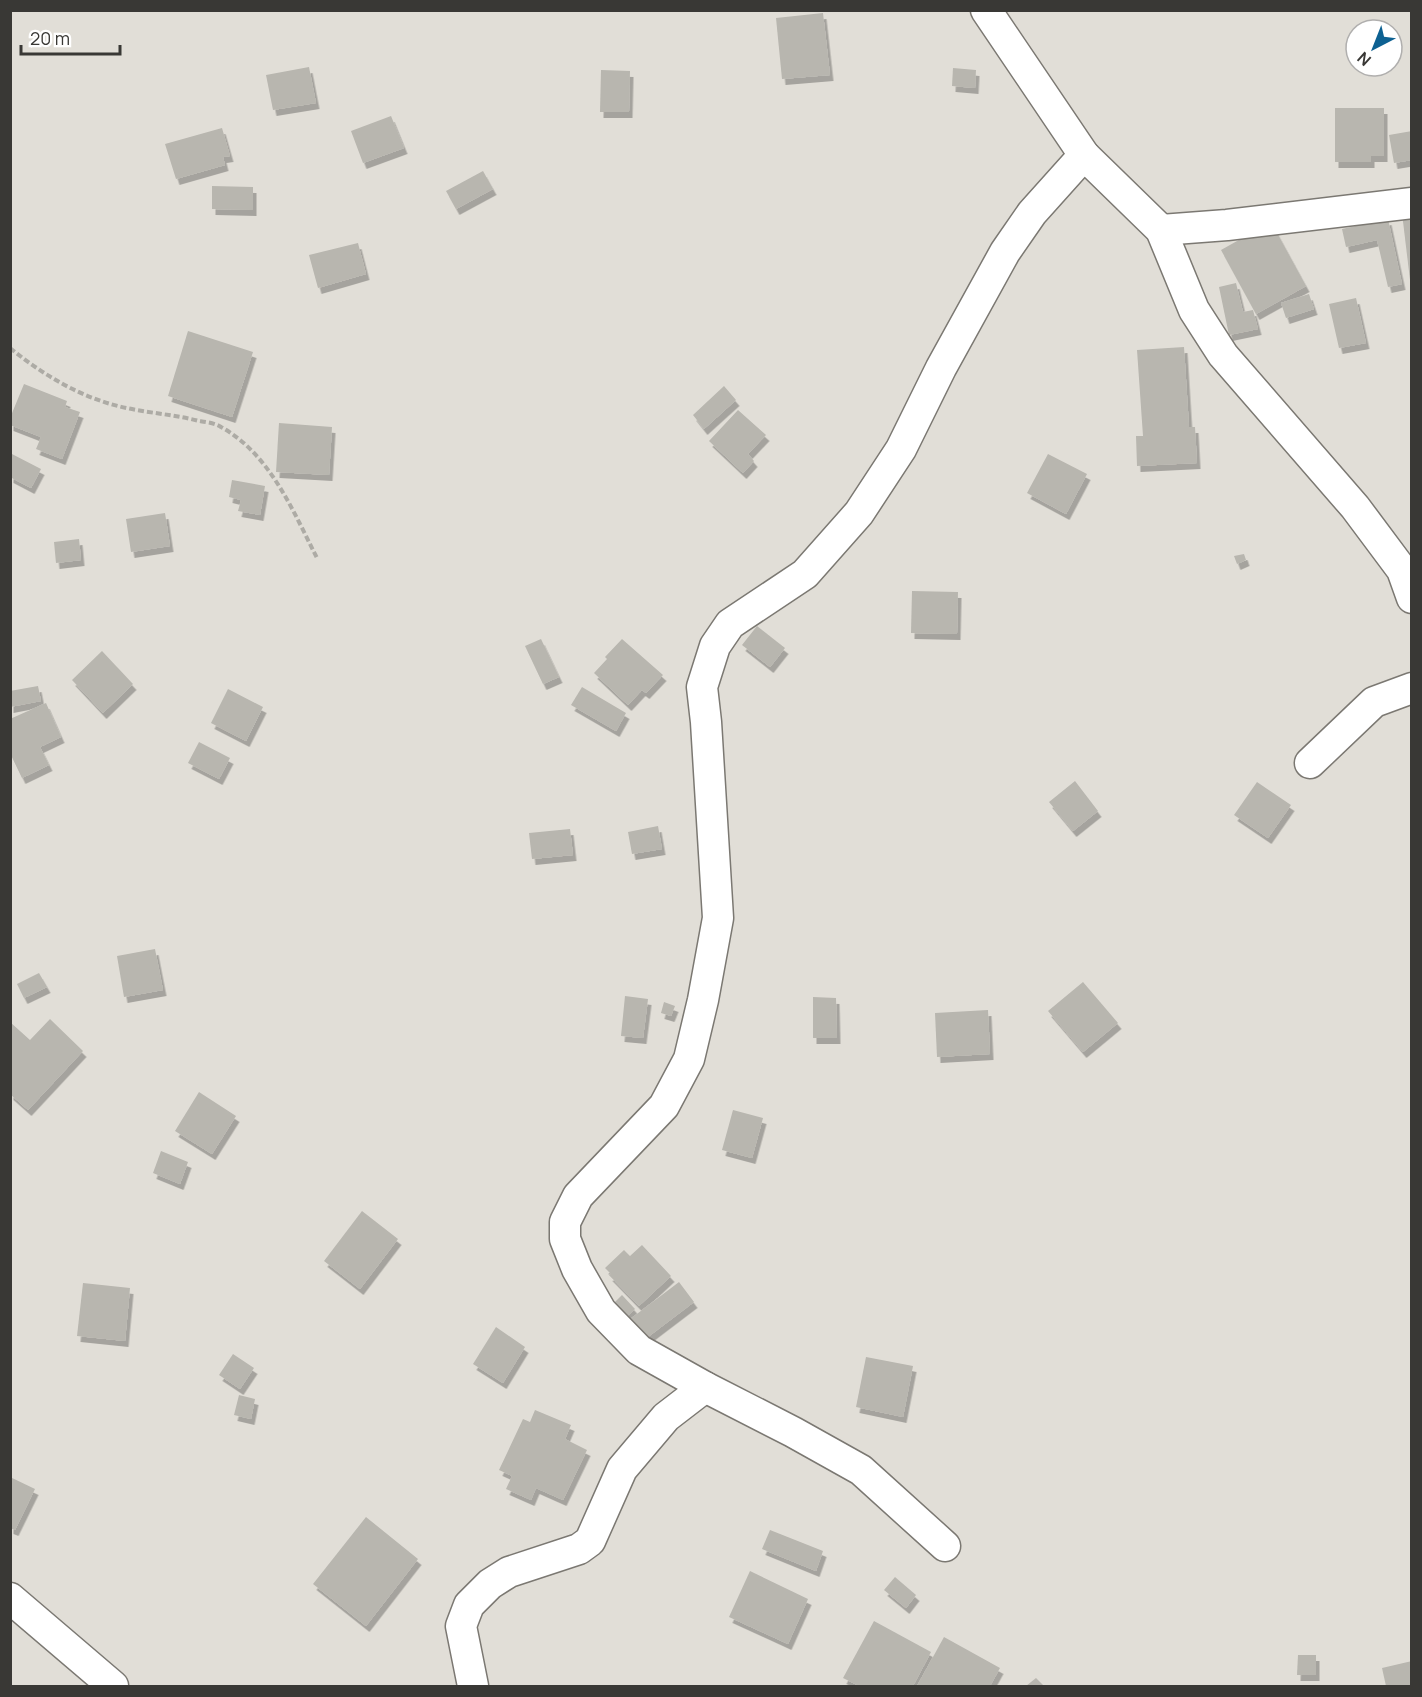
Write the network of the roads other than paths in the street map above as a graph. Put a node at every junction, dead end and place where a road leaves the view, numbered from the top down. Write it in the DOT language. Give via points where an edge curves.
graph roads {
  1 [pos="986,10"];
  2 [pos="1084,155"];
  3 [pos="1412,203"];
  4 [pos="1161,230"];
  5 [pos="1412,598"];
  6 [pos="1412,688"];
  7 [pos="1310,763"];
  8 [pos="705,1387"];
  9 [pos="945,1546"];
  10 [pos="10,1598"];
  11 [pos="113,1686"];
  12 [pos="473,1686"];
  1 -- 2 [label="street"];
  2 -- 4 [label="street"];
  2 -- 8 [label="street" via="1032,213 1005,252 901,449 859,513 805,574 730,624 715,646 702,687 718,918 689,1059 664,1106 578,1196 565,1222 565,1239 601,1311 639,1350"];
  3 -- 4 [label="street"];
  4 -- 5 [label="street" via="1194,310 1223,355 1355,507 1402,570"];
  6 -- 7 [label="street" via="1374,702"];
  8 -- 9 [label="street" via="861,1470"];
  8 -- 12 [label="street" via="666,1417 622,1469 590,1541 579,1550 509,1572 469,1605 461,1626"];
  10 -- 11 [label="street"];
}
